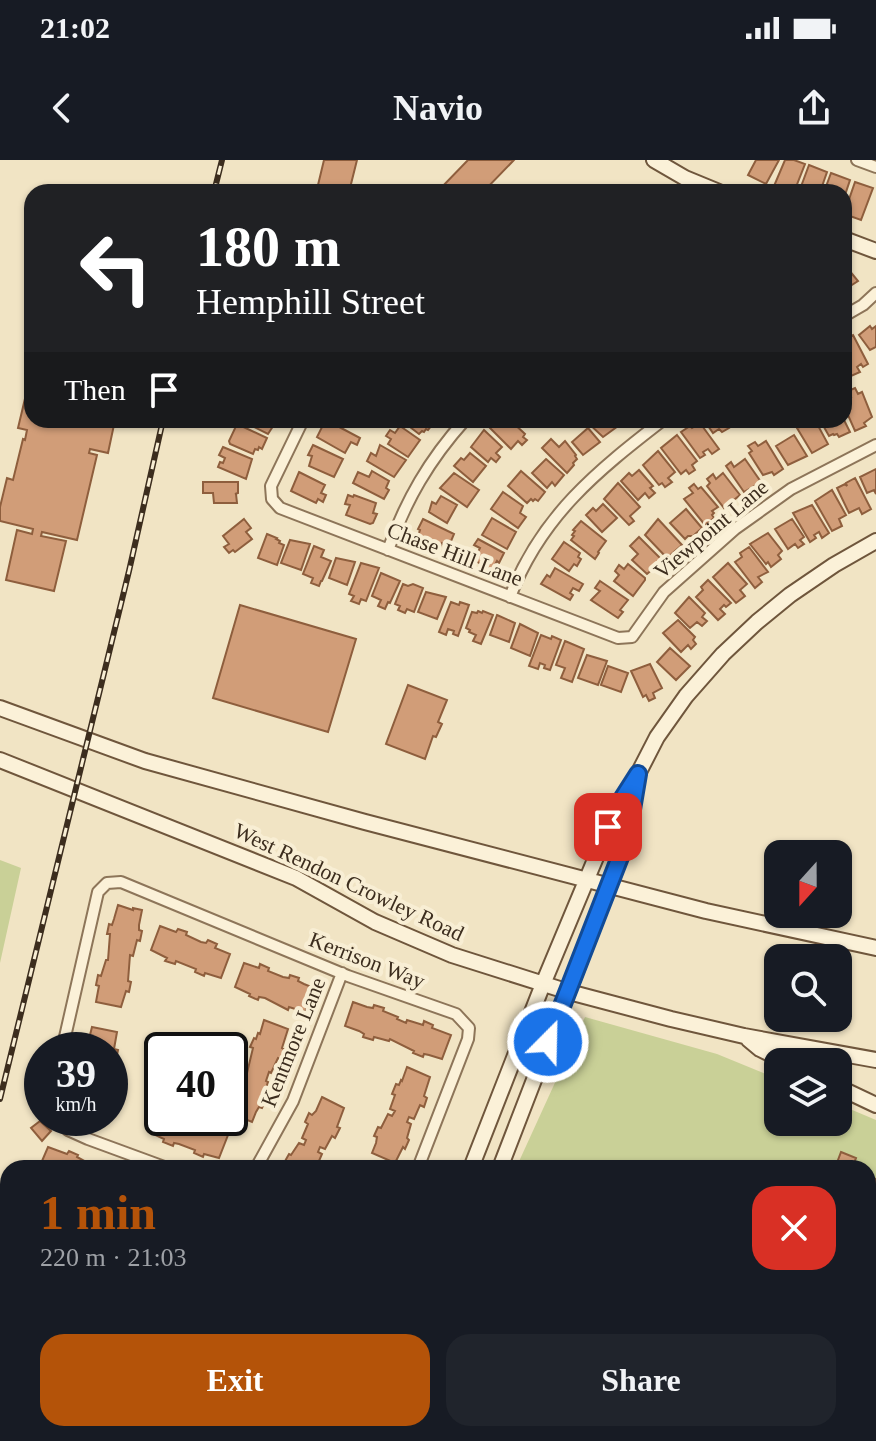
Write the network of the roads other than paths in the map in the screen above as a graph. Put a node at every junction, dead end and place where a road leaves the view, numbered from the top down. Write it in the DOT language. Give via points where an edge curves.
graph roads {
  1 [pos="654,160"];
  2 [pos="857,160"];
  3 [pos="876,167"];
  4 [pos="699,184"];
  5 [pos="852,242"];
  6 [pos="876,251"];
  7 [pos="876,293"];
  8 [pos="852,311"];
  9 [pos="299,428"];
  10 [pos="458,428"];
  11 [pos="653,428"];
  12 [pos="876,445"];
  13 [pos="876,541"];
  14 [pos="388,550"];
  15 [pos="510,597"];
  16 [pos="628,638"];
  17 [pos="0,708"];
  18 [pos="0,760"];
  19 [pos="638,774"];
  20 [pos="587,879"];
  21 [pos="609,885"];
  22 [pos="876,948"];
  23 [pos="342,973"];
  24 [pos="543,984"];
  25 [pos="569,992"];
  26 [pos="66,1032"];
  27 [pos="744,1036"];
  28 [pos="764,1051"];
  29 [pos="876,1060"];
  30 [pos="852,1094"];
  31 [pos="876,1105"];
  32 [pos="81,1136"];
  33 [pos="145,1160"];
  34 [pos="260,1160"];
  35 [pos="421,1160"];
  36 [pos="474,1160"];
  37 [pos="503,1160"];
  1 -- 4 [label="main road"];
  2 -- 3 [label="street"];
  5 -- 6 [label="main road"];
  7 -- 8 [label="street"];
  9 -- 14 [label="street, Chase Hill Lane" via="271,486 272,499 280,508"];
  10 -- 14 [label="street" via="421,476"];
  11 -- 15 [label="street" via="562,509 530,552"];
  12 -- 16 [label="street, Viewpoint Lane" via="791,489 735,529 664,592"];
  13 -- 19 [label="main road" via="790,595 723,654 686,696"];
  14 -- 15 [label="street, Chase Hill Lane"];
  15 -- 16 [label="street, Chase Hill Lane"];
  17 -- 20 [label="main road, West Rendon Crowley Road" via="145,761"];
  18 -- 24 [label="main road, West Rendon Crowley Road" via="296,878 375,922 452,955"];
  19 -- 20 [label="main road" via="617,807"];
  19 -- 21 [label="main road" via="627,839"];
  20 -- 21 [label="main road, West Rendon Crowley Road"];
  20 -- 24 [label="main road"];
  21 -- 22 [label="main road, West Rendon Crowley Road"];
  21 -- 25 [label="main road"];
  23 -- 26 [label="street, Kerrison Way" via="121,882 107,883 98,892"];
  23 -- 34 [label="street, Kentmore Lane" via="293,1101"];
  23 -- 35 [label="street, Kerrison Way" via="456,1014 469,1028"];
  24 -- 25 [label="main road, West Rendon Crowley Road"];
  24 -- 36 [label="main road"];
  25 -- 27 [label="main road, West Rendon Crowley Road"];
  25 -- 37 [label="main road"];
  27 -- 28 [label="main road"];
  27 -- 29 [label="main road, West Rendon Crowley Road"];
  30 -- 31 [label="main road"];
  32 -- 33 [label="street"];
}
